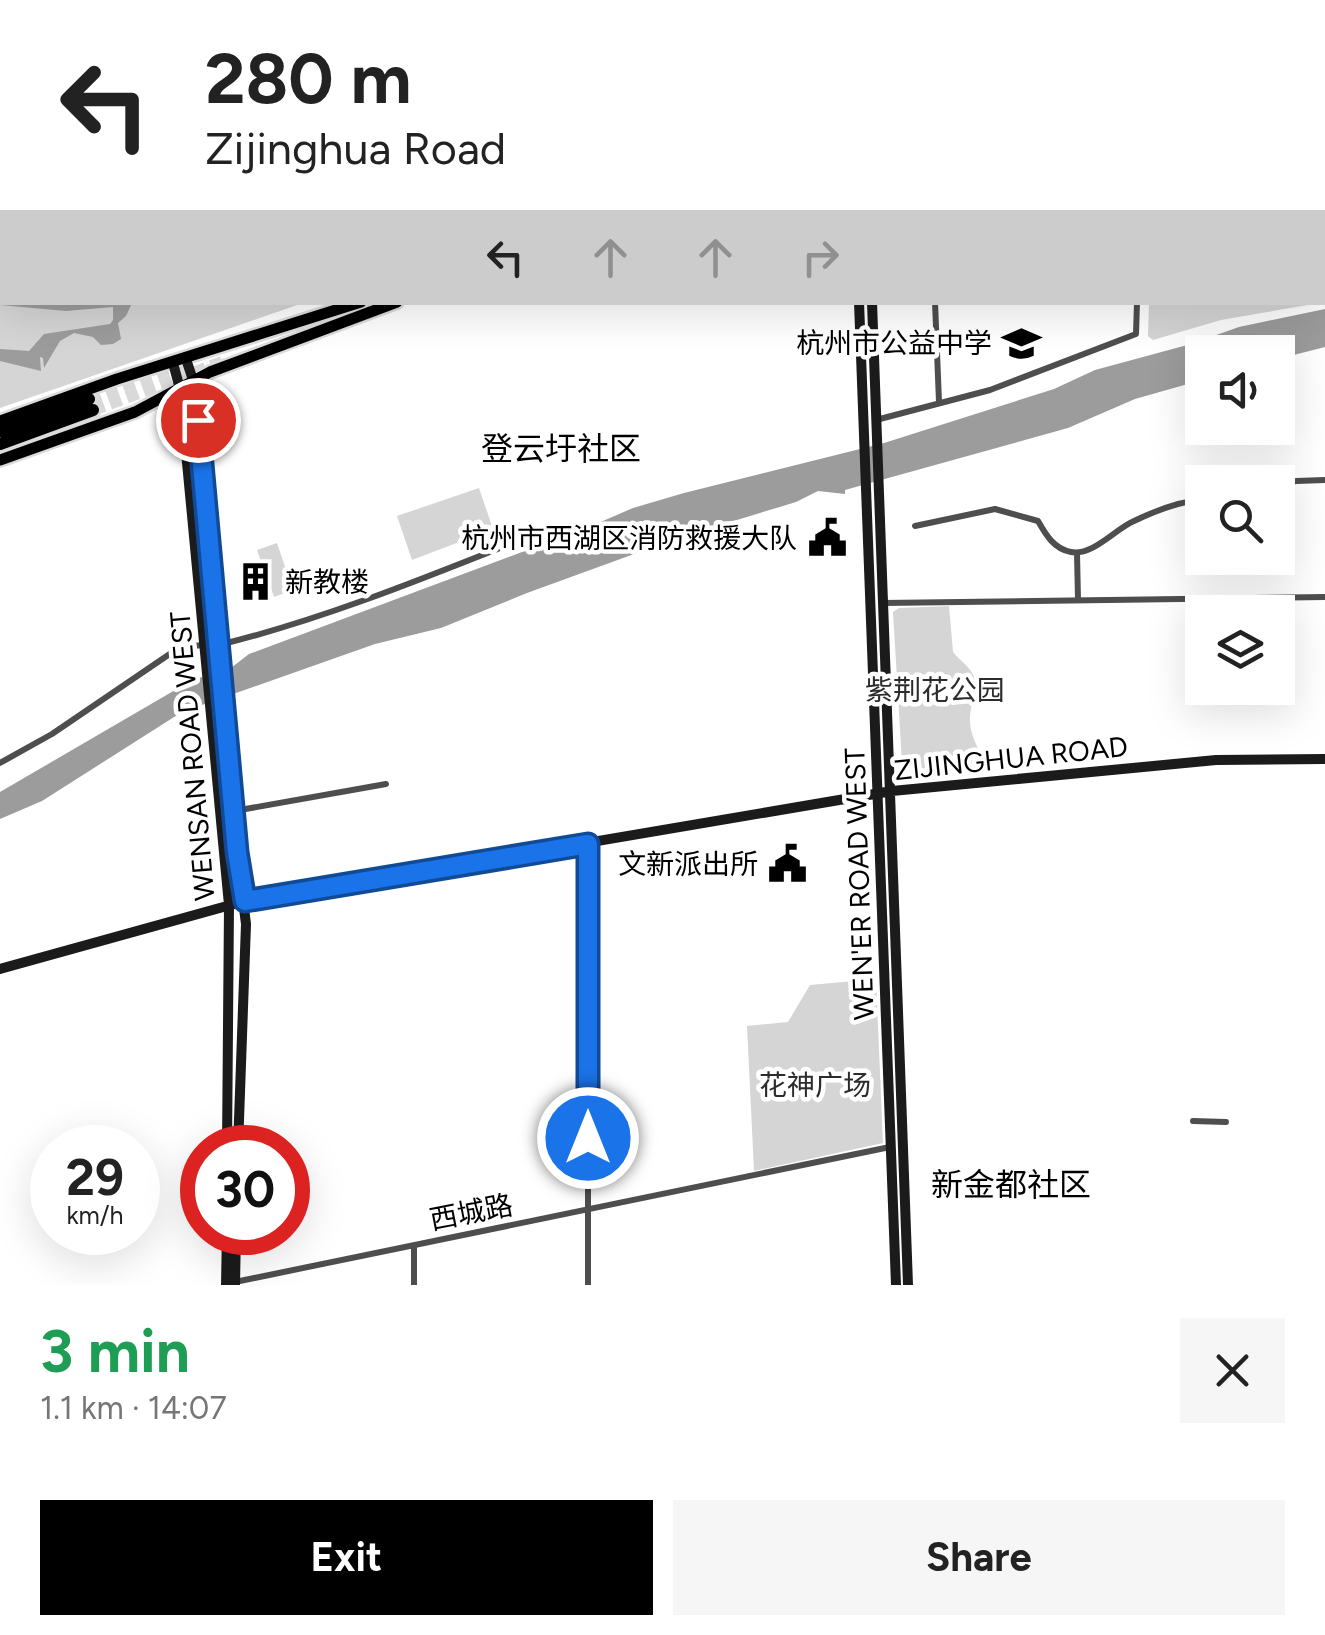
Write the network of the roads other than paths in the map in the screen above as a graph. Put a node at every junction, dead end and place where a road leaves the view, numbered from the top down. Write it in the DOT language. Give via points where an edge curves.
graph roads {
  1 [pos="351,305"];
  2 [pos="389,305"];
  3 [pos="859,305"];
  4 [pos="872,305"];
  5 [pos="935,305"];
  6 [pos="1138,305"];
  7 [pos="179,361"];
  8 [pos="194,382"];
  9 [pos="180,389"];
  10 [pos="940,402"];
  11 [pos="876,420"];
  12 [pos="0,421"];
  13 [pos="0,431"];
  14 [pos="0,444"];
  15 [pos="0,460"];
  16 [pos="1325,480"];
  17 [pos="1295,481"];
  18 [pos="872,497"];
  19 [pos="1185,503"];
  20 [pos="915,526"];
  21 [pos="520,540"];
  22 [pos="1077,553"];
  23 [pos="1325,596"];
  24 [pos="1078,600"];
  25 [pos="883,603"];
  26 [pos="204,645"];
  27 [pos="218,645"];
  28 [pos="1325,759"];
  29 [pos="0,763"];
  30 [pos="386,784"];
  31 [pos="892,791"];
  32 [pos="879,793"];
  33 [pos="233,812"];
  34 [pos="588,844"];
  35 [pos="245,901"];
  36 [pos="229,904"];
  37 [pos="0,970"];
  38 [pos="1192,1121"];
  39 [pos="1226,1122"];
  40 [pos="227,1125"];
  41 [pos="239,1125"];
  42 [pos="891,1147"];
  43 [pos="588,1211"];
  44 [pos="414,1246"];
  45 [pos="229,1255"];
  46 [pos="234,1255"];
  47 [pos="232,1284"];
  48 [pos="414,1285"];
  49 [pos="588,1285"];
  50 [pos="896,1285"];
  51 [pos="908,1285"];
  1 -- 7 [label="main road"];
  2 -- 8 [label="main road"];
  3 -- 18 [label="main road, WEN'ER ROAD WEST"];
  4 -- 11 [label="main road, WEN'ER ROAD WEST"];
  5 -- 10 [label="street"];
  6 -- 10 [label="street" via="1136,334 990,390"];
  7 -- 8 [label="main road, WENSAN ROAD WEST"];
  7 -- 9 [label="main road, WENSAN ROAD WEST"];
  7 -- 12 [label="main road"];
  8 -- 9 [label="main road"];
  8 -- 27 [label="main road, WENSAN ROAD WEST"];
  9 -- 15 [label="main road" via="136,412"];
  9 -- 26 [label="main road, WENSAN ROAD WEST"];
  10 -- 11 [label="street"];
  11 -- 18 [label="main road, WEN'ER ROAD WEST"];
  13 -- 14 [label="highway" via="91,404"];
  16 -- 17 [label="street"];
  18 -- 25 [label="main road, WEN'ER ROAD WEST"];
  18 -- 32 [label="main road, WEN'ER ROAD WEST"];
  19 -- 22 [label="street" via="1132,521"];
  20 -- 22 [label="street" via="996,509 1038,521 1049,540"];
  21 -- 27 [label="street"];
  22 -- 24 [label="street"];
  23 -- 24 [label="street"];
  24 -- 25 [label="street"];
  25 -- 31 [label="main road, WEN'ER ROAD WEST"];
  26 -- 29 [label="street" via="180,647"];
  26 -- 36 [label="main road, WENSAN ROAD WEST"];
  27 -- 33 [label="main road, WENSAN ROAD WEST"];
  28 -- 31 [label="main road, ZIJINGHUA ROAD" via="1216,760"];
  30 -- 33 [label="street"];
  31 -- 32 [label="main road, ZIJINGHUA ROAD"];
  31 -- 51 [label="main road, WEN'ER ROAD WEST"];
  32 -- 34 [label="main road, ZIJINGHUA ROAD"];
  32 -- 42 [label="main road, WEN'ER ROAD WEST"];
  33 -- 35 [label="main road, WENSAN ROAD WEST"];
  34 -- 35 [label="main road, ZIJINGHUA ROAD"];
  34 -- 43 [label="street"];
  35 -- 36 [label="main road, ZIJINGHUA ROAD"];
  35 -- 41 [label="main road, WENSAN ROAD WEST"];
  36 -- 37 [label="main road, ZIJINGHUA ROAD"];
  36 -- 40 [label="main road, WENSAN ROAD WEST"];
  38 -- 39 [label="street"];
  42 -- 43 [label="street, 西城路"];
  42 -- 50 [label="main road, WEN'ER ROAD WEST"];
  43 -- 44 [label="street, 西城路"];
  43 -- 49 [label="street"];
  44 -- 47 [label="street, 西城路"];
  44 -- 48 [label="street"];
  45 -- 47 [label="main road"];
  46 -- 47 [label="main road"];
}
